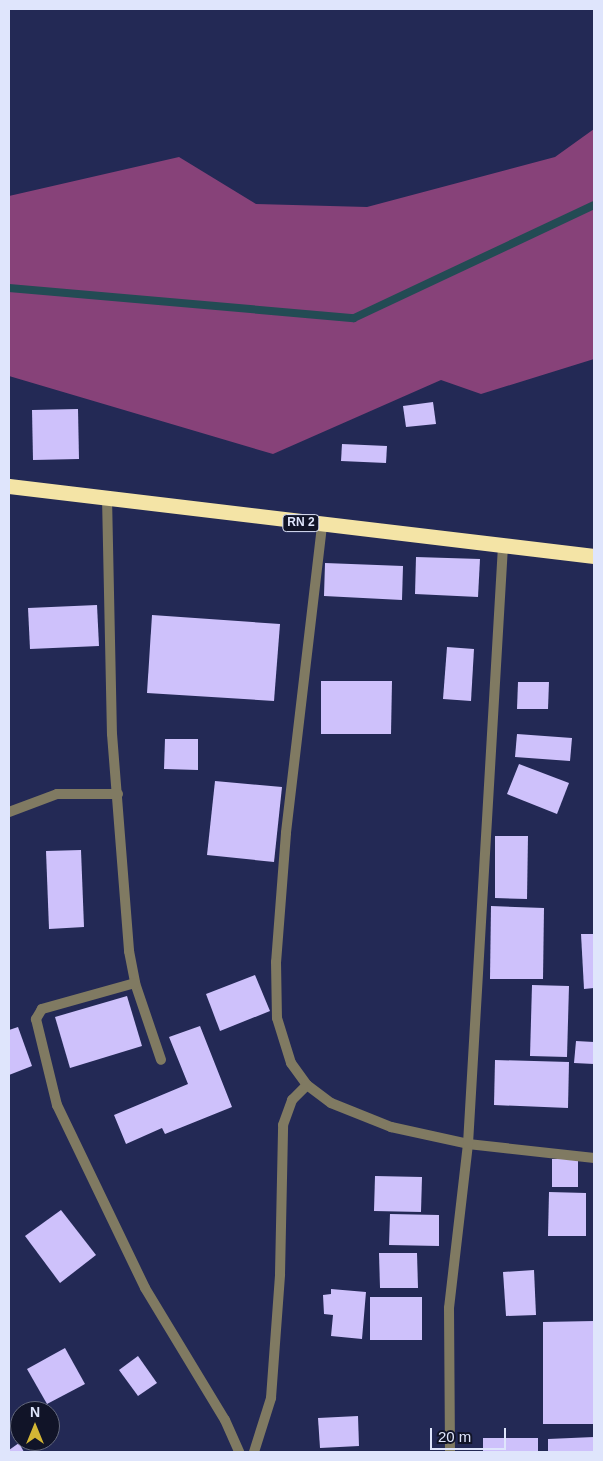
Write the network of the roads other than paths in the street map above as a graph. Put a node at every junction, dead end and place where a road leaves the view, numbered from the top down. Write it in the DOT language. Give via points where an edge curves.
graph roads {
  1 [pos="9,486"];
  2 [pos="107,497"];
  3 [pos="322,526"];
  4 [pos="503,546"];
  5 [pos="594,556"];
  6 [pos="118,794"];
  7 [pos="9,812"];
  8 [pos="136,983"];
  9 [pos="161,1060"];
  10 [pos="307,1085"];
  11 [pos="468,1144"];
  12 [pos="594,1158"];
  13 [pos="239,1452"];
  14 [pos="254,1452"];
  15 [pos="450,1452"];
  1 -- 2 [label="highway, RN 2"];
  2 -- 3 [label="highway, RN 2"];
  2 -- 6 [label="street" via="110,688"];
  3 -- 4 [label="highway, RN 2"];
  3 -- 10 [label="street" via="286,833 276,962 277,1018 291,1063"];
  4 -- 5 [label="highway, RN 2"];
  4 -- 11 [label="street"];
  6 -- 7 [label="street" via="57,794"];
  6 -- 8 [label="street" via="129,951"];
  8 -- 9 [label="street"];
  8 -- 13 [label="street" via="42,1009 36,1019 57,1105 145,1288 225,1420"];
  10 -- 11 [label="street" via="331,1103 391,1127"];
  10 -- 14 [label="street" via="292,1100 283,1125 280,1274 271,1398"];
  11 -- 12 [label="street"];
  11 -- 15 [label="street" via="449,1308"];
}
